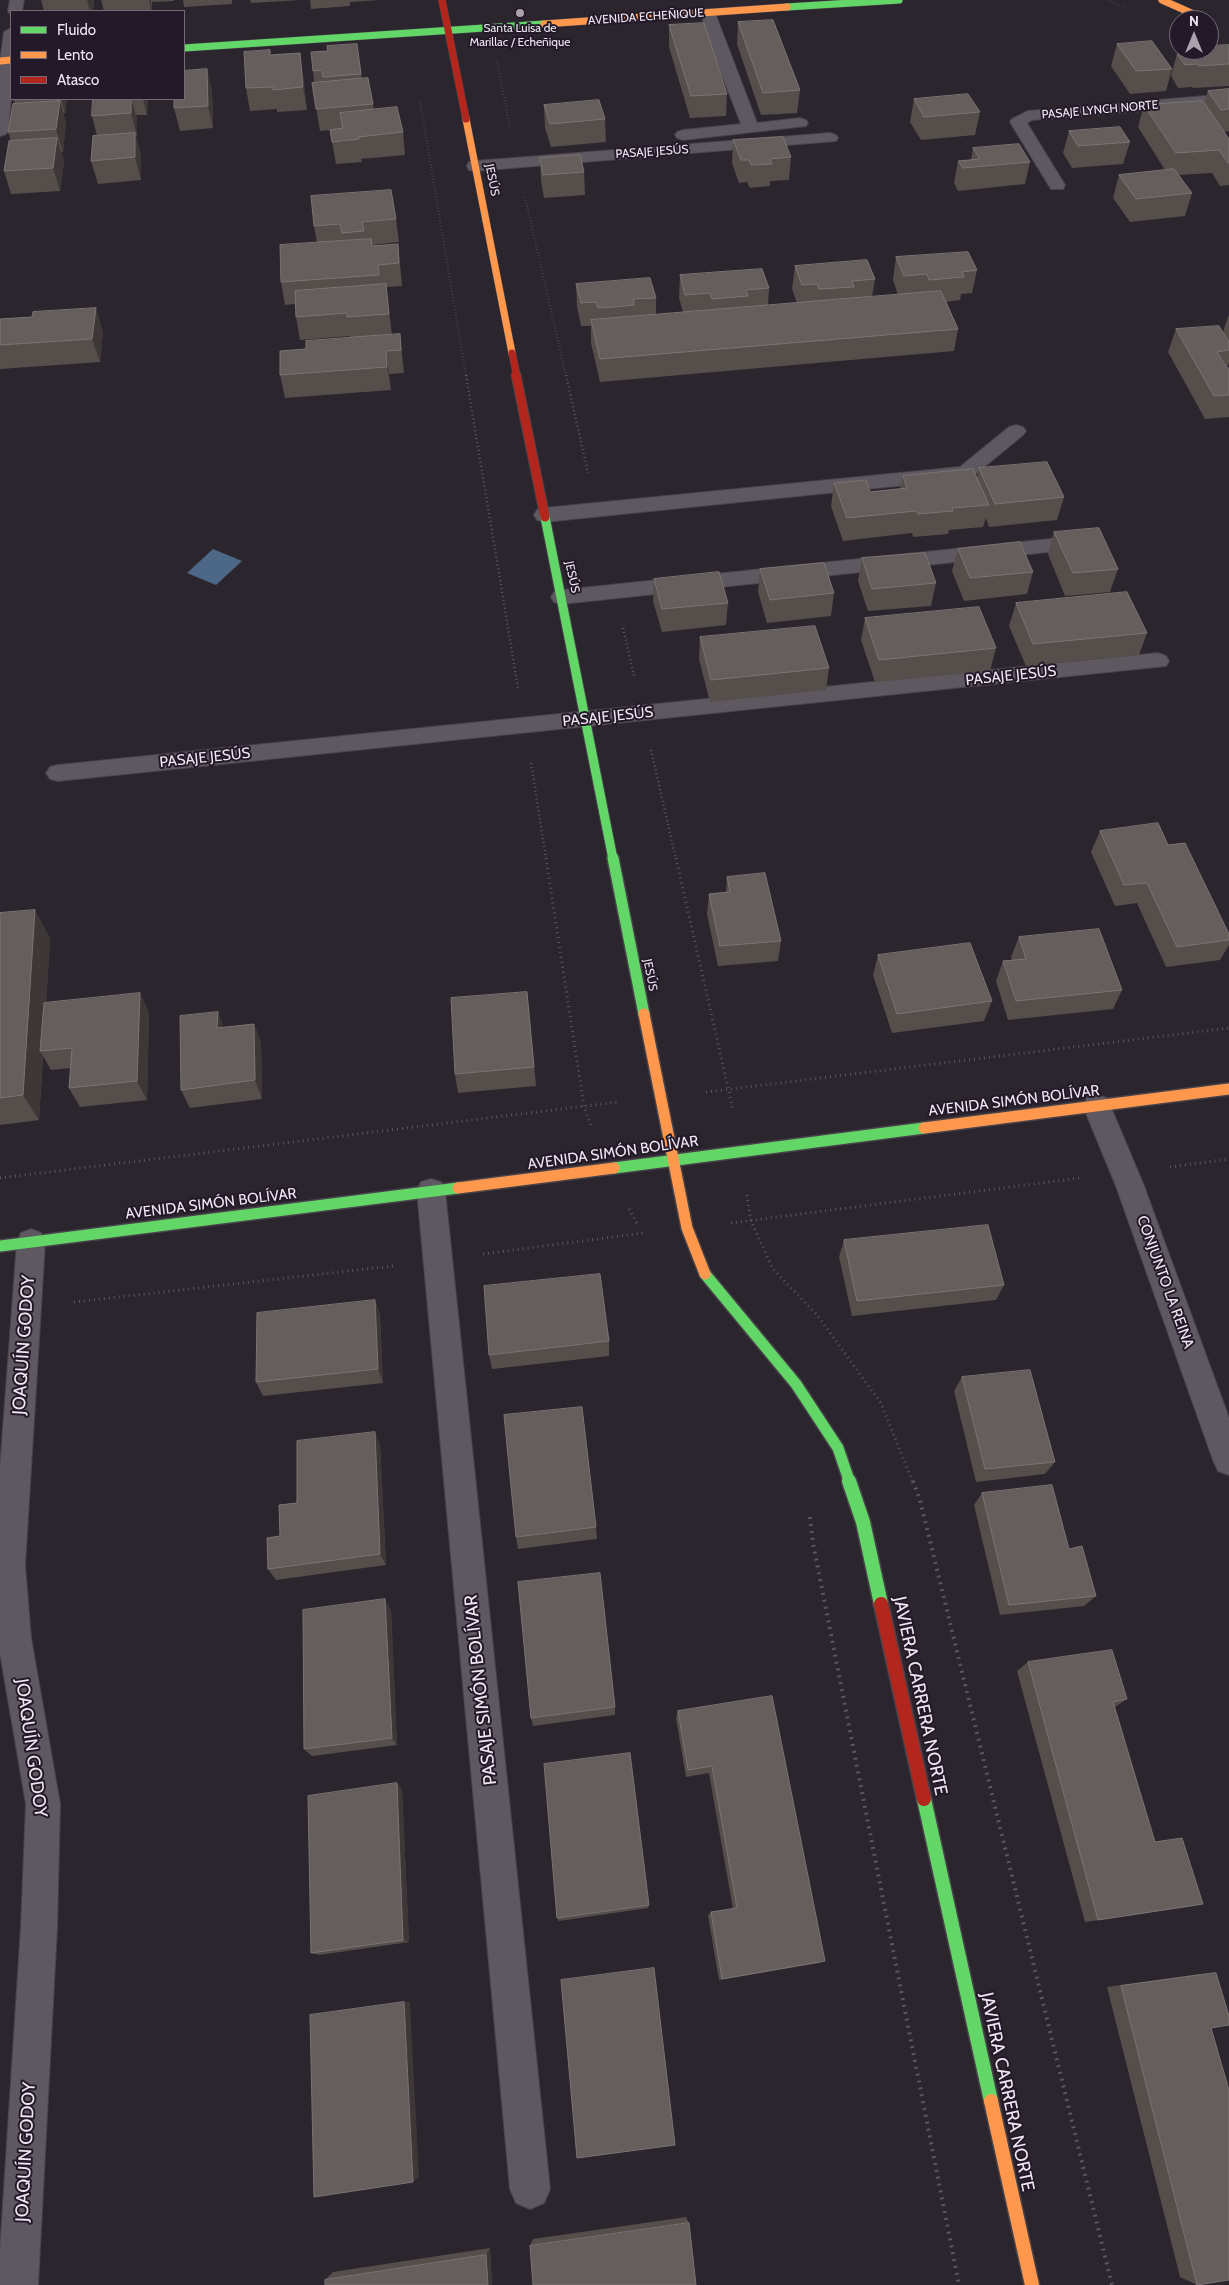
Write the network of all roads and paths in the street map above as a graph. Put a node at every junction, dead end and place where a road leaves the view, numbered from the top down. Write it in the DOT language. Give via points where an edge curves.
graph roads {
  1 [pos="442,0"];
  2 [pos="899,0"];
  3 [pos="1108,0"];
  4 [pos="1162,0"];
  5 [pos="1115,3"];
  6 [pos="1184,10"];
  7 [pos="708,13"];
  8 [pos="448,30"];
  9 [pos="10,38"];
  10 [pos="185,48"];
  11 [pos="6,60"];
  12 [pos="420,99"];
  13 [pos="1229,99"];
  14 [pos="800,123"];
  15 [pos="751,128"];
  16 [pos="0,131"];
  17 [pos="683,135"];
  18 [pos="830,138"];
  19 [pos="475,166"];
  20 [pos="1057,185"];
  21 [pos="1016,431"];
  22 [pos="544,515"];
  23 [pos="1101,541"];
  24 [pos="562,597"];
  25 [pos="1158,661"];
  26 [pos="585,720"];
  27 [pos="525,726"];
  28 [pos="58,773"];
  29 [pos="1229,1028"];
  30 [pos="1229,1089"];
  31 [pos="730,1090"];
  32 [pos="1098,1106"];
  33 [pos="1229,1159"];
  34 [pos="673,1160"];
  35 [pos="605,1170"];
  36 [pos="1124,1172"];
  37 [pos="0,1178"];
  38 [pos="431,1191"];
  39 [pos="750,1221"];
  40 [pos="687,1228"];
  41 [pos="643,1233"];
  42 [pos="646,1240"];
  43 [pos="16,1244"];
  44 [pos="438,1260"];
  45 [pos="27,1308"];
  46 [pos="1229,1460"];
  47 [pos="809,1510"];
  48 [pos="530,2189"];
  49 [pos="18,2285"];
  50 [pos="959,2285"];
  51 [pos="1032,2285"];
  52 [pos="1112,2285"];
  1 -- 8 [label="street, JESÚS"];
  2 -- 7 [label="street, AVENIDA ECHEÑIQUE"];
  3 -- 5 [label="path"];
  4 -- 6 [label="street"];
  7 -- 8 [label="street, AVENIDA ECHEÑIQUE"];
  7 -- 15 [label="street"];
  8 -- 10 [label="street, AVENIDA ECHEÑIQUE"];
  8 -- 19 [label="street, JESÚS"];
  9 -- 11 [label="street"];
  11 -- 16 [label="street"];
  12 -- 27 [label="path"];
  13 -- 20 [label="street, PASAJE LYNCH NORTE" via="1028,116 1018,122"];
  14 -- 15 [label="street"];
  15 -- 17 [label="street"];
  18 -- 19 [label="street, PASAJE JESÚS"];
  19 -- 22 [label="street, JESÚS"];
  21 -- 22 [label="street" via="965,473"];
  22 -- 24 [label="street, JESÚS"];
  23 -- 24 [label="street"];
  24 -- 26 [label="street, JESÚS"];
  25 -- 26 [label="street, PASAJE JESÚS"];
  26 -- 27 [label="street, PASAJE JESÚS"];
  26 -- 34 [label="street, JESÚS"];
  27 -- 28 [label="street, PASAJE JESÚS"];
  27 -- 37 [label="path" via="584,1106"];
  29 -- 31 [label="path"];
  30 -- 32 [label="street, AVENIDA SIMÓN BOLÍVAR"];
  32 -- 34 [label="street, AVENIDA SIMÓN BOLÍVAR"];
  32 -- 36 [label="street, CONJUNTO LA REINA"];
  33 -- 36 [label="path"];
  34 -- 35 [label="street, AVENIDA SIMÓN BOLÍVAR"];
  34 -- 40 [label="street, JAVIERA CARRERA NORTE"];
  35 -- 38 [label="street, AVENIDA SIMÓN BOLÍVAR"];
  35 -- 41 [label="path"];
  36 -- 39 [label="path"];
  36 -- 46 [label="street, CONJUNTO LA REINA"];
  38 -- 43 [label="street, AVENIDA SIMÓN BOLÍVAR"];
  38 -- 44 [label="street, PASAJE SIMÓN BOLÍVAR"];
  39 -- 40 [label="path"];
  39 -- 52 [label="path" via="773,1268 817,1315 881,1403 920,1500"];
  40 -- 41 [label="path"];
  40 -- 51 [label="street, JAVIERA CARRERA NORTE" via="702,1270 796,1384 838,1448 863,1522"];
  41 -- 42 [label="path"];
  41 -- 44 [label="path"];
  43 -- 45 [label="street, JOAQUÍN GODOY"];
  44 -- 45 [label="path"];
  44 -- 48 [label="street, PASAJE SIMÓN BOLÍVAR"];
  45 -- 49 [label="street, JOAQUÍN GODOY" via="9,1565 14,1638 43,1804"];
  47 -- 50 [label="path"];
}
